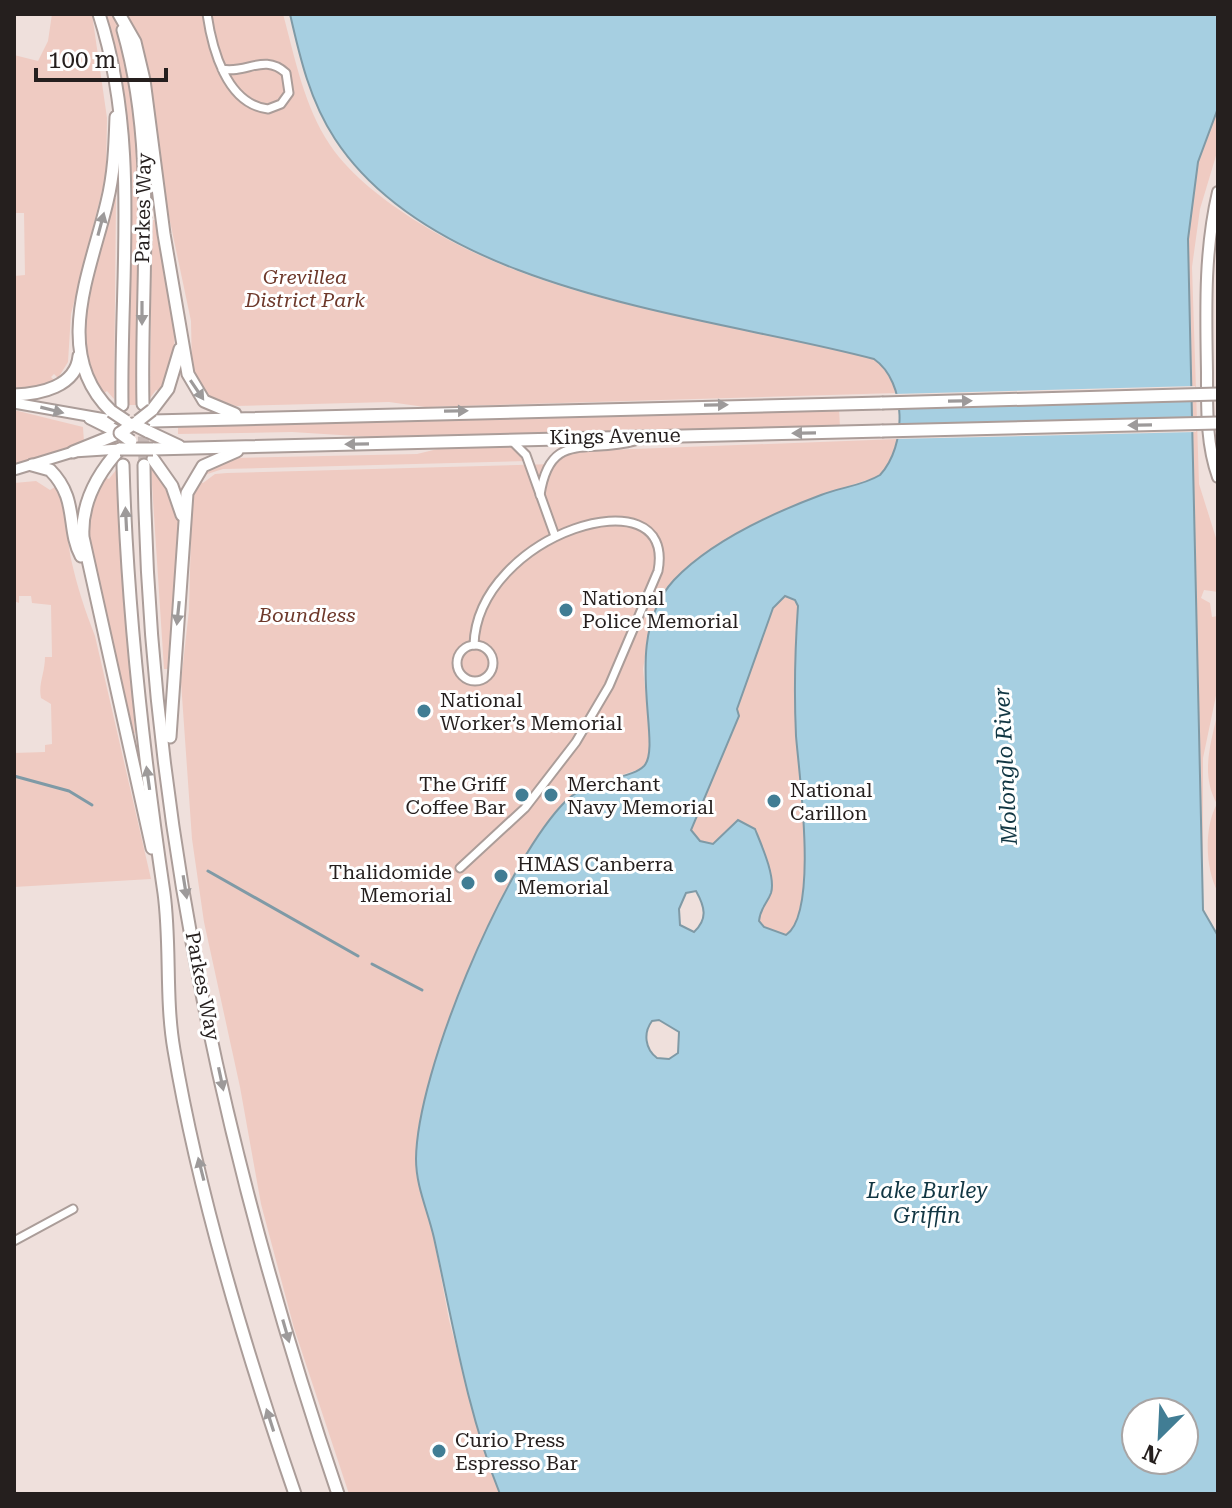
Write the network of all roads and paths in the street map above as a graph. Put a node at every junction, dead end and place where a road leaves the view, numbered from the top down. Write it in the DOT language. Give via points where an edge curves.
graph roads {
  1 [pos="99,14"];
  2 [pos="119,14"];
  3 [pos="207,14"];
  4 [pos="222,69"];
  5 [pos="117,84"];
  6 [pos="1218,192"];
  7 [pos="183,333"];
  8 [pos="79,355"];
  9 [pos="1218,394"];
  10 [pos="14,395"];
  11 [pos="14,403"];
  12 [pos="247,417"];
  13 [pos="90,418"];
  14 [pos="150,421"];
  15 [pos="132,422"];
  16 [pos="1218,423"];
  17 [pos="114,432"];
  18 [pos="651,435"];
  19 [pos="508,439"];
  20 [pos="250,447"];
  21 [pos="183,448"];
  22 [pos="73,452"];
  23 [pos="144,452"];
  24 [pos="32,465"];
  25 [pos="123,465"];
  26 [pos="14,470"];
  27 [pos="1218,477"];
  28 [pos="540,495"];
  29 [pos="186,535"];
  30 [pos="555,536"];
  31 [pos="89,571"];
  32 [pos="474,645"];
  33 [pos="171,793"];
  34 [pos="460,868"];
  35 [pos="162,883"];
  36 [pos="73,1209"];
  37 [pos="14,1241"];
  38 [pos="295,1494"];
  39 [pos="338,1494"];
  1 -- 5 [label="main road"];
  2 -- 7 [label="main road" via="135,42 144,80"];
  2 -- 14 [label="main road, Parkes Way, one-way" via="132,60 145,159"];
  3 -- 4 [label="street"];
  4 -- 4 [label="street" via="275,65 286,73 289,93 276,108 261,108"];
  8 -- 5 [label="main road, one-way" via="78,320 113,172"];
  5 -- 17 [label="main road, Parkes Way" via="125,160"];
  6 -- 27 [label="main road" via="1205,293 1210,451"];
  7 -- 12 [label="main road, one-way" via="188,374 199,395 211,406"];
  7 -- 14 [label="main road" via="175,373"];
  8 -- 10 [label="main road" via="74,371 52,390"];
  8 -- 17 [label="main road"];
  12 -- 9 [label="main road, Kings Avenue, one-way, bridge"];
  11 -- 13 [label="street, one-way"];
  12 -- 14 [label="main road, Kings Avenue"];
  13 -- 17 [label="main road"];
  14 -- 15 [label="main road, bridge"];
  14 -- 15 [label="main road, bridge"];
  14 -- 21 [label="main road"];
  14 -- 23 [label="main road, bridge"];
  15 -- 17 [label="main road, bridge"];
  15 -- 17 [label="main road, bridge"];
  16 -- 18 [label="main road, Kings Avenue, one-way, bridge"];
  17 -- 22 [label="main road"];
  17 -- 23 [label="main road, bridge"];
  17 -- 31 [label="main road" via="84,515"];
  18 -- 19 [label="main road, Kings Avenue"];
  18 -- 28 [label="street" via="561,451 546,468"];
  19 -- 20 [label="main road, Kings Avenue, one-way"];
  19 -- 28 [label="street" via="526,455"];
  20 -- 21 [label="main road, Kings Avenue"];
  20 -- 29 [label="main road" via="213,459 197,472 187,493"];
  21 -- 23 [label="main road, Kings Avenue"];
  22 -- 24 [label="street"];
  23 -- 29 [label="main road" via="176,493"];
  23 -- 33 [label="main road, Parkes Way" via="151,609"];
  24 -- 26 [label="street"];
  24 -- 31 [label="main road" via="50,470 60,482 73,513 77,549"];
  35 -- 25 [label="main road, Parkes Way, one-way" via="133,638"];
  28 -- 30 [label="street"];
  29 -- 33 [label="main road, one-way" via="171,693"];
  30 -- 32 [label="street" via="518,560 494,585 478,614"];
  30 -- 34 [label="street" via="601,524 643,525 656,540 658,571 607,692 580,736 525,808"];
  31 -- 35 [label="main road"];
  32 -- 32 [label="street" via="488,651 493,664 489,675 476,682 462,677 456,664 461,651"];
  33 -- 39 [label="main road, Parkes Way, one-way" via="200,976 241,1163 290,1348"];
  38 -- 35 [label="main road, Parkes Way, one-way" via="229,1281 181,1085 168,1005"];
  36 -- 37 [label="street"];
}
